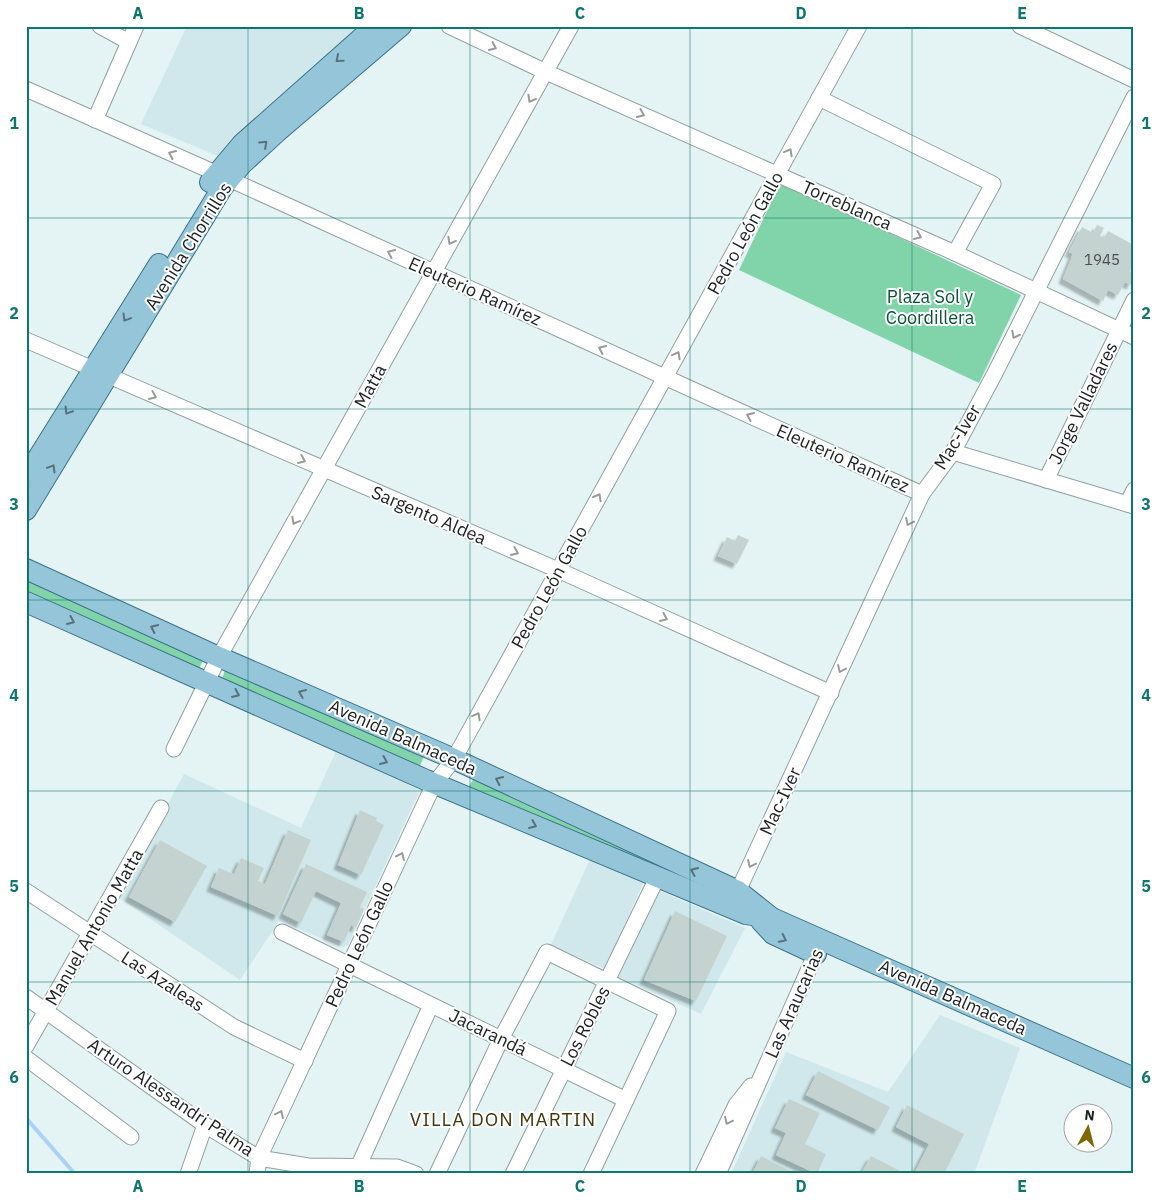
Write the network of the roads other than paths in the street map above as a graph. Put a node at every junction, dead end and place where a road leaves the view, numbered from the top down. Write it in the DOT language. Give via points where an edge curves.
graph roads {
  1 [pos="100,26"];
  2 [pos="136,26"];
  3 [pos="375,26"];
  4 [pos="401,26"];
  5 [pos="449,26"];
  6 [pos="571,26"];
  7 [pos="859,26"];
  8 [pos="1020,26"];
  9 [pos="129,42"];
  10 [pos="546,72"];
  11 [pos="1134,80"];
  12 [pos="26,90"];
  13 [pos="1134,97"];
  14 [pos="819,98"];
  15 [pos="95,120"];
  16 [pos="777,174"];
  17 [pos="223,176"];
  18 [pos="955,253"];
  19 [pos="434,272"];
  20 [pos="1037,291"];
  21 [pos="1134,300"];
  22 [pos="1118,330"];
  23 [pos="1134,338"];
  24 [pos="26,340"];
  25 [pos="101,373"];
  26 [pos="665,377"];
  27 [pos="953,452"];
  28 [pos="324,469"];
  29 [pos="26,476"];
  30 [pos="1046,480"];
  31 [pos="1134,490"];
  32 [pos="922,494"];
  33 [pos="1130,505"];
  34 [pos="26,510"];
  35 [pos="26,569"];
  36 [pos="558,570"];
  37 [pos="48,579"];
  38 [pos="31,604"];
  39 [pos="219,657"];
  40 [pos="207,681"];
  41 [pos="830,693"];
  42 [pos="174,749"];
  43 [pos="454,759"];
  44 [pos="434,784"];
  45 [pos="161,808"];
  46 [pos="656,878"];
  47 [pos="738,891"];
  48 [pos="26,892"];
  49 [pos="764,917"];
  50 [pos="282,932"];
  51 [pos="90,934"];
  52 [pos="819,947"];
  53 [pos="349,965"];
  54 [pos="608,982"];
  55 [pos="26,997"];
  56 [pos="431,1005"];
  57 [pos="46,1011"];
  58 [pos="501,1039"];
  59 [pos="26,1046"];
  60 [pos="26,1058"];
  61 [pos="305,1061"];
  62 [pos="766,1067"];
  63 [pos="562,1069"];
  64 [pos="1134,1078"];
  65 [pos="626,1100"];
  66 [pos="205,1125"];
  67 [pos="131,1137"];
  68 [pos="259,1158"];
  69 [pos="357,1170"];
  70 [pos="188,1174"];
  71 [pos="257,1174"];
  72 [pos="416,1174"];
  73 [pos="437,1174"];
  74 [pos="513,1174"];
  75 [pos="591,1174"];
  76 [pos="702,1174"];
  77 [pos="718,1174"];
  1 -- 9 [label="street"];
  2 -- 9 [label="street"];
  3 -- 17 [label="main road, Avenida Chorrillos, one-way" via="251,136"];
  17 -- 4 [label="main road, Avenida Chorrillos, one-way"];
  5 -- 10 [label="street, Torreblanca, one-way"];
  6 -- 10 [label="street, Matta"];
  7 -- 14 [label="street, Pedro León Gallo"];
  8 -- 11 [label="street"];
  9 -- 15 [label="street"];
  10 -- 16 [label="street, Torreblanca, one-way"];
  10 -- 19 [label="street, Matta, one-way"];
  12 -- 15 [label="street, Eleuterio Ramírez"];
  13 -- 20 [label="street, Mac-Iver"];
  16 -- 14 [label="street, Pedro León Gallo, one-way"];
  14 -- 18 [label="street" via="993,184"];
  17 -- 15 [label="street, Eleuterio Ramírez, one-way"];
  16 -- 18 [label="street, Torreblanca, one-way"];
  26 -- 16 [label="street, Pedro León Gallo, one-way"];
  19 -- 17 [label="street, Eleuterio Ramírez, one-way"];
  17 -- 25 [label="main road, Avenida Chorrillos"];
  18 -- 20 [label="street, Torreblanca"];
  26 -- 19 [label="street, Eleuterio Ramírez, one-way"];
  19 -- 28 [label="street, Matta"];
  20 -- 22 [label="street, Torreblanca"];
  20 -- 27 [label="street, Mac-Iver, one-way"];
  21 -- 22 [label="street, Jorge Valladares"];
  22 -- 23 [label="street, Torreblanca"];
  22 -- 30 [label="street, Jorge Valladares"];
  24 -- 25 [label="street, Sargento Aldea"];
  25 -- 28 [label="street, Sargento Aldea, one-way"];
  25 -- 29 [label="main road, Avenida Chorrillos, one-way"];
  34 -- 25 [label="main road, Avenida Chorrillos, one-way"];
  32 -- 26 [label="street, Eleuterio Ramírez, one-way"];
  36 -- 26 [label="street, Pedro León Gallo, one-way"];
  27 -- 30 [label="street"];
  27 -- 32 [label="street, Mac-Iver"];
  28 -- 36 [label="street, Sargento Aldea, one-way"];
  28 -- 39 [label="street, Matta, one-way"];
  30 -- 33 [label="street"];
  31 -- 33 [label="street"];
  32 -- 41 [label="street, Mac-Iver, one-way"];
  35 -- 37 [label="main road, Avenida Balmaceda"];
  36 -- 41 [label="street, Sargento Aldea, one-way"];
  43 -- 36 [label="street, Pedro León Gallo, one-way"];
  37 -- 38 [label="main road"];
  39 -- 37 [label="main road, Avenida Balmaceda, one-way"];
  38 -- 40 [label="main road, Avenida Balmaceda, one-way"];
  39 -- 40 [label="street, Matta"];
  43 -- 39 [label="main road, Avenida Balmaceda, one-way"];
  40 -- 42 [label="street, Matta"];
  40 -- 44 [label="main road, Avenida Balmaceda, one-way"];
  41 -- 47 [label="street, Mac-Iver, one-way"];
  43 -- 44 [label="street, Pedro León Gallo"];
  47 -- 43 [label="main road, Avenida Balmaceda, one-way"];
  44 -- 46 [label="main road, Avenida Balmaceda, one-way"];
  53 -- 44 [label="street, Pedro León Gallo, one-way"];
  45 -- 51 [label="street, Manuel Antonio Matta"];
  46 -- 49 [label="main road, Avenida Balmaceda" via="746,914"];
  46 -- 54 [label="street, Los Robles"];
  47 -- 49 [label="main road, Avenida Balmaceda"];
  48 -- 51 [label="street, Las Azaleas"];
  49 -- 52 [label="main road, Avenida Balmaceda"];
  50 -- 53 [label="street, Jacarandá"];
  51 -- 57 [label="street, Manuel Antonio Matta"];
  51 -- 61 [label="street, Las Azaleas" via="234,1027"];
  52 -- 62 [label="street, Las Araucarias"];
  52 -- 64 [label="main road, Avenida Balmaceda"];
  53 -- 56 [label="street, Jacarandá"];
  53 -- 61 [label="street, Pedro León Gallo"];
  54 -- 58 [label="street" via="547,952"];
  54 -- 63 [label="street, Los Robles"];
  54 -- 65 [label="street" via="668,1011"];
  55 -- 57 [label="street, Arturo Alessandri Palma"];
  56 -- 58 [label="street, Jacarandá"];
  56 -- 69 [label="street"];
  57 -- 59 [label="street, Manuel Antonio Matta"];
  57 -- 66 [label="street, Arturo Alessandri Palma"];
  58 -- 63 [label="street, Jacarandá"];
  58 -- 73 [label="street"];
  60 -- 67 [label="street"];
  68 -- 61 [label="street, Pedro León Gallo, one-way"];
  62 -- 76 [label="street, Las Araucarias, one-way" via="736,1106"];
  62 -- 77 [label="street, Las Araucarias"];
  63 -- 65 [label="street, Jacarandá"];
  63 -- 74 [label="street, Los Robles"];
  65 -- 75 [label="street"];
  66 -- 68 [label="street, Arturo Alessandri Palma"];
  66 -- 70 [label="street"];
  68 -- 69 [label="street, Arturo Alessandri Palma"];
  68 -- 71 [label="street, Pedro León Gallo"];
  69 -- 72 [label="street, Arturo Alessandri Palma" via="397,1166"];
}
